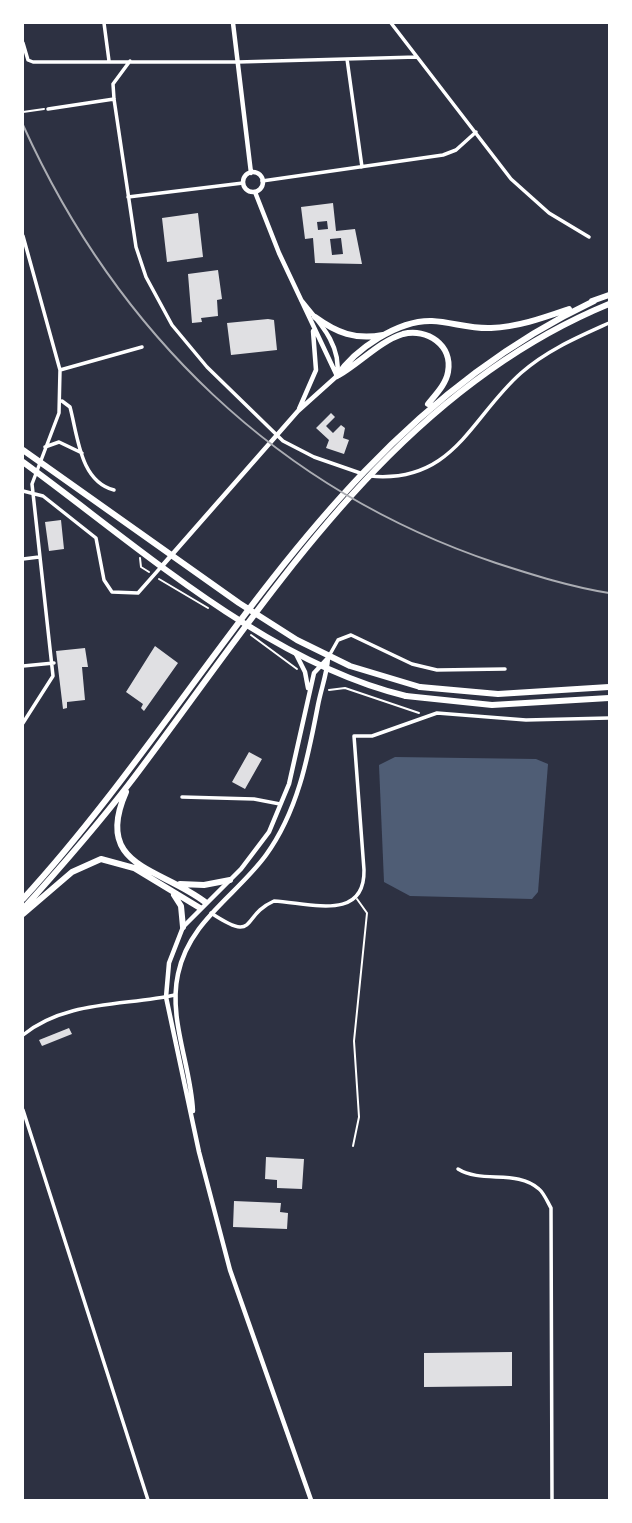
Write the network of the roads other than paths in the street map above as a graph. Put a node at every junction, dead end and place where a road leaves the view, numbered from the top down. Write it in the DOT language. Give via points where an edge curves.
graph roads {
  1 [pos="104,23"];
  2 [pos="233,23"];
  3 [pos="391,23"];
  4 [pos="23,43"];
  5 [pos="417,57"];
  6 [pos="347,59"];
  7 [pos="109,61"];
  8 [pos="130,61"];
  9 [pos="238,62"];
  10 [pos="114,99"];
  11 [pos="48,109"];
  12 [pos="476,132"];
  13 [pos="362,167"];
  14 [pos="251,173"];
  15 [pos="262,181"];
  16 [pos="243,183"];
  17 [pos="255,192"];
  18 [pos="128,197"];
  19 [pos="23,236"];
  20 [pos="589,237"];
  21 [pos="609,295"];
  22 [pos="594,301"];
  23 [pos="609,303"];
  24 [pos="313,320"];
  25 [pos="609,323"];
  26 [pos="385,334"];
  27 [pos="142,347"];
  28 [pos="60,370"];
  29 [pos="337,376"];
  30 [pos="62,401"];
  31 [pos="298,411"];
  32 [pos="414,420"];
  33 [pos="46,447"];
  34 [pos="23,450"];
  35 [pos="83,454"];
  36 [pos="381,457"];
  37 [pos="26,465"];
  38 [pos="114,490"];
  39 [pos="23,491"];
  40 [pos="33,494"];
  41 [pos="171,555"];
  42 [pos="39,557"];
  43 [pos="23,559"];
  44 [pos="162,566"];
  45 [pos="237,630"];
  46 [pos="293,650"];
  47 [pos="328,657"];
  48 [pos="54,663"];
  49 [pos="320,665"];
  50 [pos="23,666"];
  51 [pos="327,669"];
  52 [pos="505,669"];
  53 [pos="609,687"];
  54 [pos="308,693"];
  55 [pos="609,698"];
  56 [pos="609,718"];
  57 [pos="23,723"];
  58 [pos="130,783"];
  59 [pos="182,797"];
  60 [pos="282,805"];
  61 [pos="230,880"];
  62 [pos="173,887"];
  63 [pos="357,899"];
  64 [pos="23,900"];
  65 [pos="203,905"];
  66 [pos="23,911"];
  67 [pos="211,913"];
  68 [pos="183,927"];
  69 [pos="176,995"];
  70 [pos="166,997"];
  71 [pos="23,1035"];
  72 [pos="23,1110"];
  73 [pos="194,1123"];
  74 [pos="353,1146"];
  75 [pos="458,1169"];
  76 [pos="148,1500"];
  77 [pos="311,1500"];
  78 [pos="552,1500"];
  1 -- 7 [label="street"];
  2 -- 9 [label="street"];
  3 -- 5 [label="street"];
  4 -- 7 [label="street" via="33,62"];
  5 -- 6 [label="street"];
  5 -- 12 [label="street"];
  6 -- 9 [label="street"];
  6 -- 13 [label="street"];
  7 -- 8 [label="street"];
  8 -- 9 [label="street"];
  8 -- 10 [label="street" via="113,84"];
  9 -- 14 [label="street"];
  10 -- 11 [label="street"];
  10 -- 18 [label="street"];
  12 -- 13 [label="street" via="443,155"];
  12 -- 20 [label="street" via="529,197"];
  13 -- 15 [label="street"];
  14 -- 15 [label="street" via="257,173"];
  14 -- 16 [label="street"];
  15 -- 17 [label="street"];
  16 -- 17 [label="street"];
  16 -- 18 [label="street"];
  17 -- 24 [label="street"];
  18 -- 25 [label="street" via="143,270 182,340 283,440 359,473 397,475 440,459 468,437 524,370 569,341"];
  19 -- 28 [label="street"];
  21 -- 22 [label="main road"];
  22 -- 26 [label="main road" via="512,326 423,321"];
  22 -- 32 [label="main road" via="499,354"];
  23 -- 36 [label="main road" via="555,328 505,360"];
  24 -- 26 [label="main road" via="350,336"];
  24 -- 29 [label="street"];
  24 -- 29 [label="street" via="335,351"];
  24 -- 31 [label="street" via="316,370"];
  26 -- 29 [label="main road" via="344,365"];
  27 -- 28 [label="street"];
  28 -- 30 [label="street"];
  29 -- 31 [label="street"];
  29 -- 32 [label="main road" via="399,336 415,333 433,338 446,352 448,374"];
  30 -- 33 [label="street"];
  30 -- 35 [label="street" via="70,407"];
  31 -- 41 [label="street"];
  32 -- 36 [label="main road"];
  33 -- 35 [label="street" via="59,442"];
  33 -- 40 [label="street" via="32,484"];
  34 -- 41 [label="main road"];
  35 -- 38 [label="street" via="92,479"];
  36 -- 45 [label="main road"];
  37 -- 44 [label="main road"];
  39 -- 40 [label="street"];
  40 -- 42 [label="street"];
  40 -- 44 [label="street" via="43,496 96,538 104,580 111,592 138,593"];
  41 -- 44 [label="street"];
  41 -- 47 [label="main road" via="262,619"];
  42 -- 43 [label="street"];
  42 -- 48 [label="street"];
  44 -- 46 [label="main road"];
  45 -- 58 [label="main road"];
  45 -- 64 [label="main road" via="98,812"];
  46 -- 49 [label="main road"];
  46 -- 54 [label="street" via="305,672"];
  47 -- 49 [label="street"];
  47 -- 51 [label="street"];
  47 -- 52 [label="street" via="338,640 351,635 412,664 437,670"];
  47 -- 53 [label="main road" via="420,687 498,694"];
  48 -- 50 [label="street"];
  48 -- 57 [label="street" via="50,683"];
  49 -- 51 [label="main road"];
  49 -- 54 [label="street"];
  51 -- 55 [label="main road" via="407,696 492,705"];
  51 -- 67 [label="street" via="292,809 265,857"];
  54 -- 60 [label="street" via="296,761"];
  56 -- 63 [label="street" via="526,720 438,713 372,736 354,736 365,870"];
  58 -- 62 [label="main road" via="116,818 120,844 137,863"];
  58 -- 66 [label="main road"];
  59 -- 60 [label="street" via="254,799"];
  60 -- 61 [label="street" via="256,851"];
  61 -- 62 [label="main road"];
  61 -- 65 [label="street"];
  62 -- 65 [label="main road"];
  62 -- 66 [label="main road" via="125,864 101,859 72,872"];
  62 -- 68 [label="main road"];
  63 -- 67 [label="street" via="345,905 274,901 242,928"];
  63 -- 74 [label="lane" via="368,913 354,1041 359,1117"];
  65 -- 67 [label="street"];
  65 -- 68 [label="street"];
  67 -- 69 [label="street" via="183,954"];
  68 -- 70 [label="street" via="170,963"];
  69 -- 70 [label="street"];
  69 -- 73 [label="street"];
  70 -- 71 [label="street" via="79,1009 44,1021"];
  70 -- 73 [label="street"];
  72 -- 76 [label="street"];
  73 -- 77 [label="street" via="233,1281"];
  75 -- 78 [label="street" via="475,1176 513,1178 539,1189 551,1208"];
}
